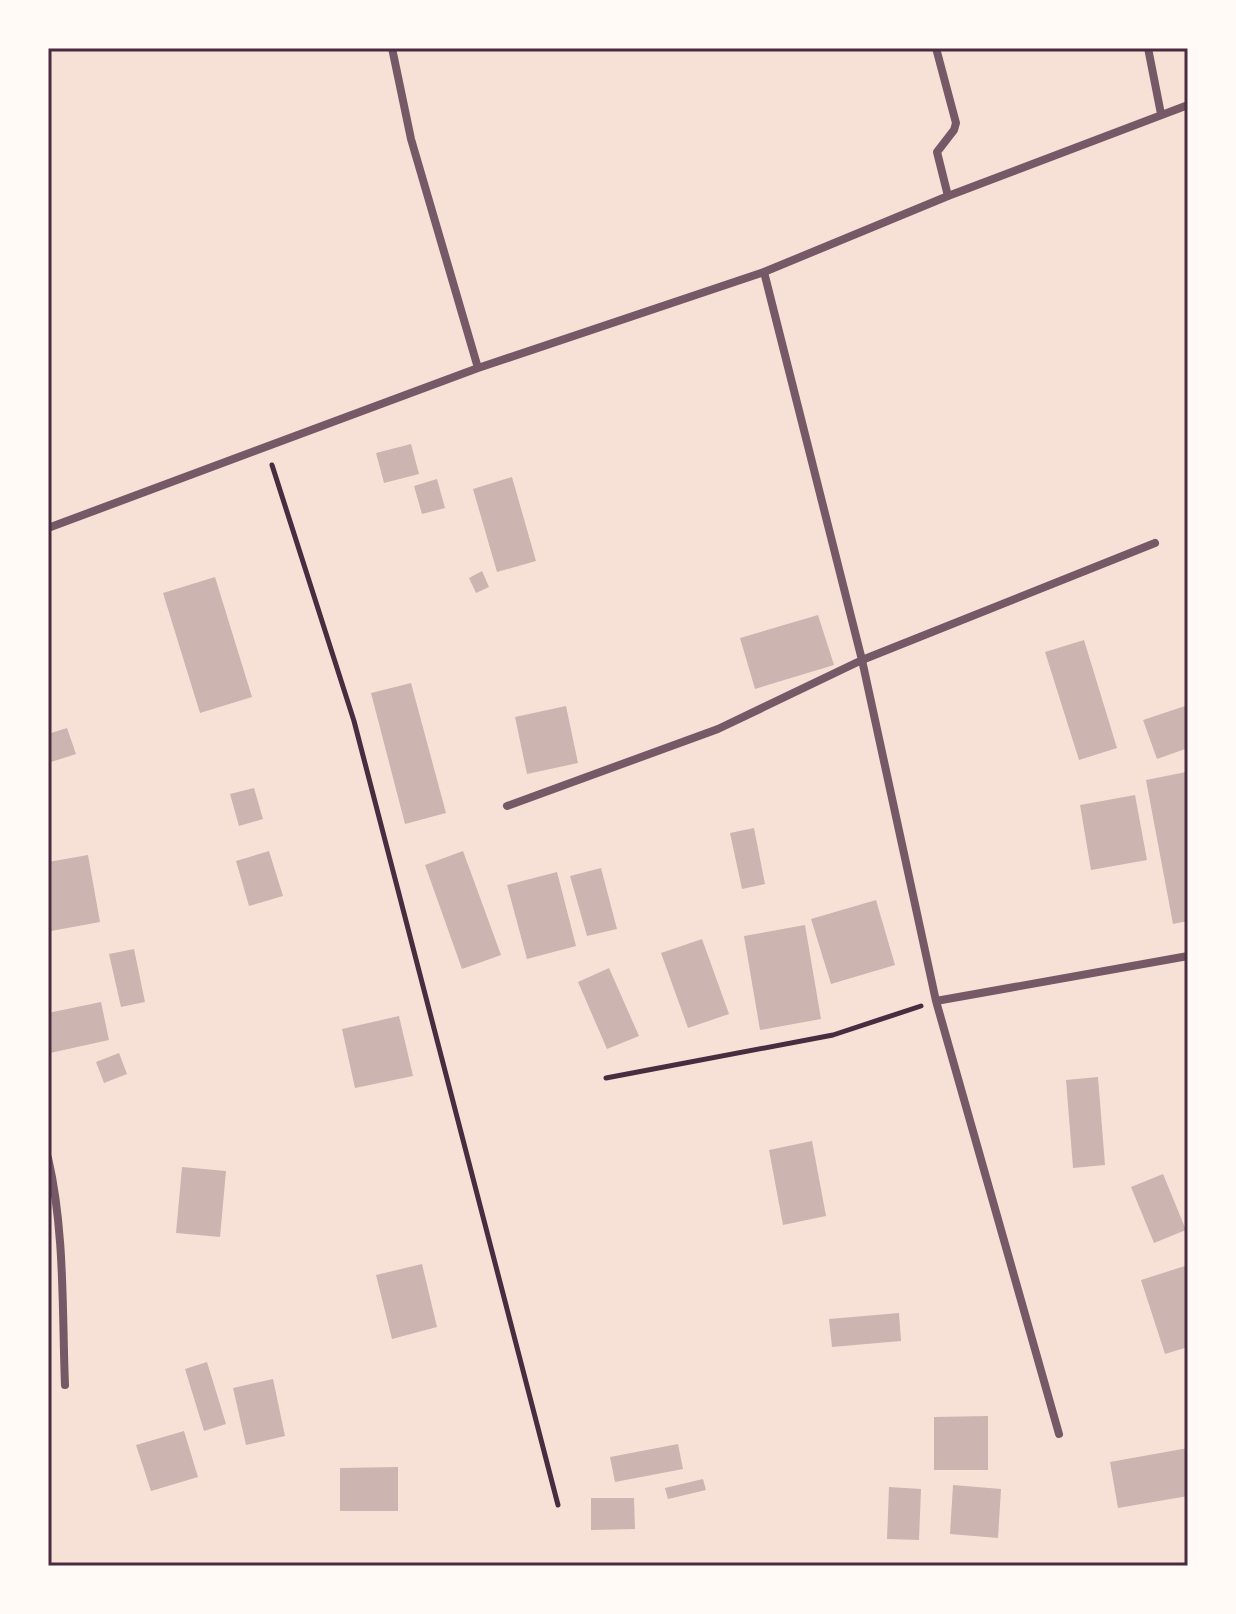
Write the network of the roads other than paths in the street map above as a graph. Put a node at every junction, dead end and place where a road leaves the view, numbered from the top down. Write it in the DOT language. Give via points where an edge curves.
graph roads {
  1 [pos="392,48"];
  2 [pos="936,48"];
  3 [pos="1148,48"];
  4 [pos="1188,105"];
  5 [pos="1161,114"];
  6 [pos="948,196"];
  7 [pos="764,272"];
  8 [pos="478,368"];
  9 [pos="48,528"];
  10 [pos="1155,543"];
  11 [pos="862,660"];
  12 [pos="507,806"];
  13 [pos="1188,956"];
  14 [pos="936,1001"];
  15 [pos="48,1158"];
  16 [pos="65,1385"];
  17 [pos="1059,1434"];
  1 -- 8 [label="street" via="411,139"];
  2 -- 6 [label="street" via="956,123 937,152"];
  3 -- 5 [label="street"];
  4 -- 5 [label="street"];
  5 -- 6 [label="street"];
  6 -- 7 [label="street"];
  7 -- 8 [label="street"];
  7 -- 11 [label="street"];
  8 -- 9 [label="street"];
  10 -- 11 [label="street"];
  11 -- 12 [label="street" via="718,729"];
  11 -- 14 [label="street"];
  13 -- 14 [label="street"];
  14 -- 17 [label="street"];
  15 -- 16 [label="street" via="59,1246"];
}
